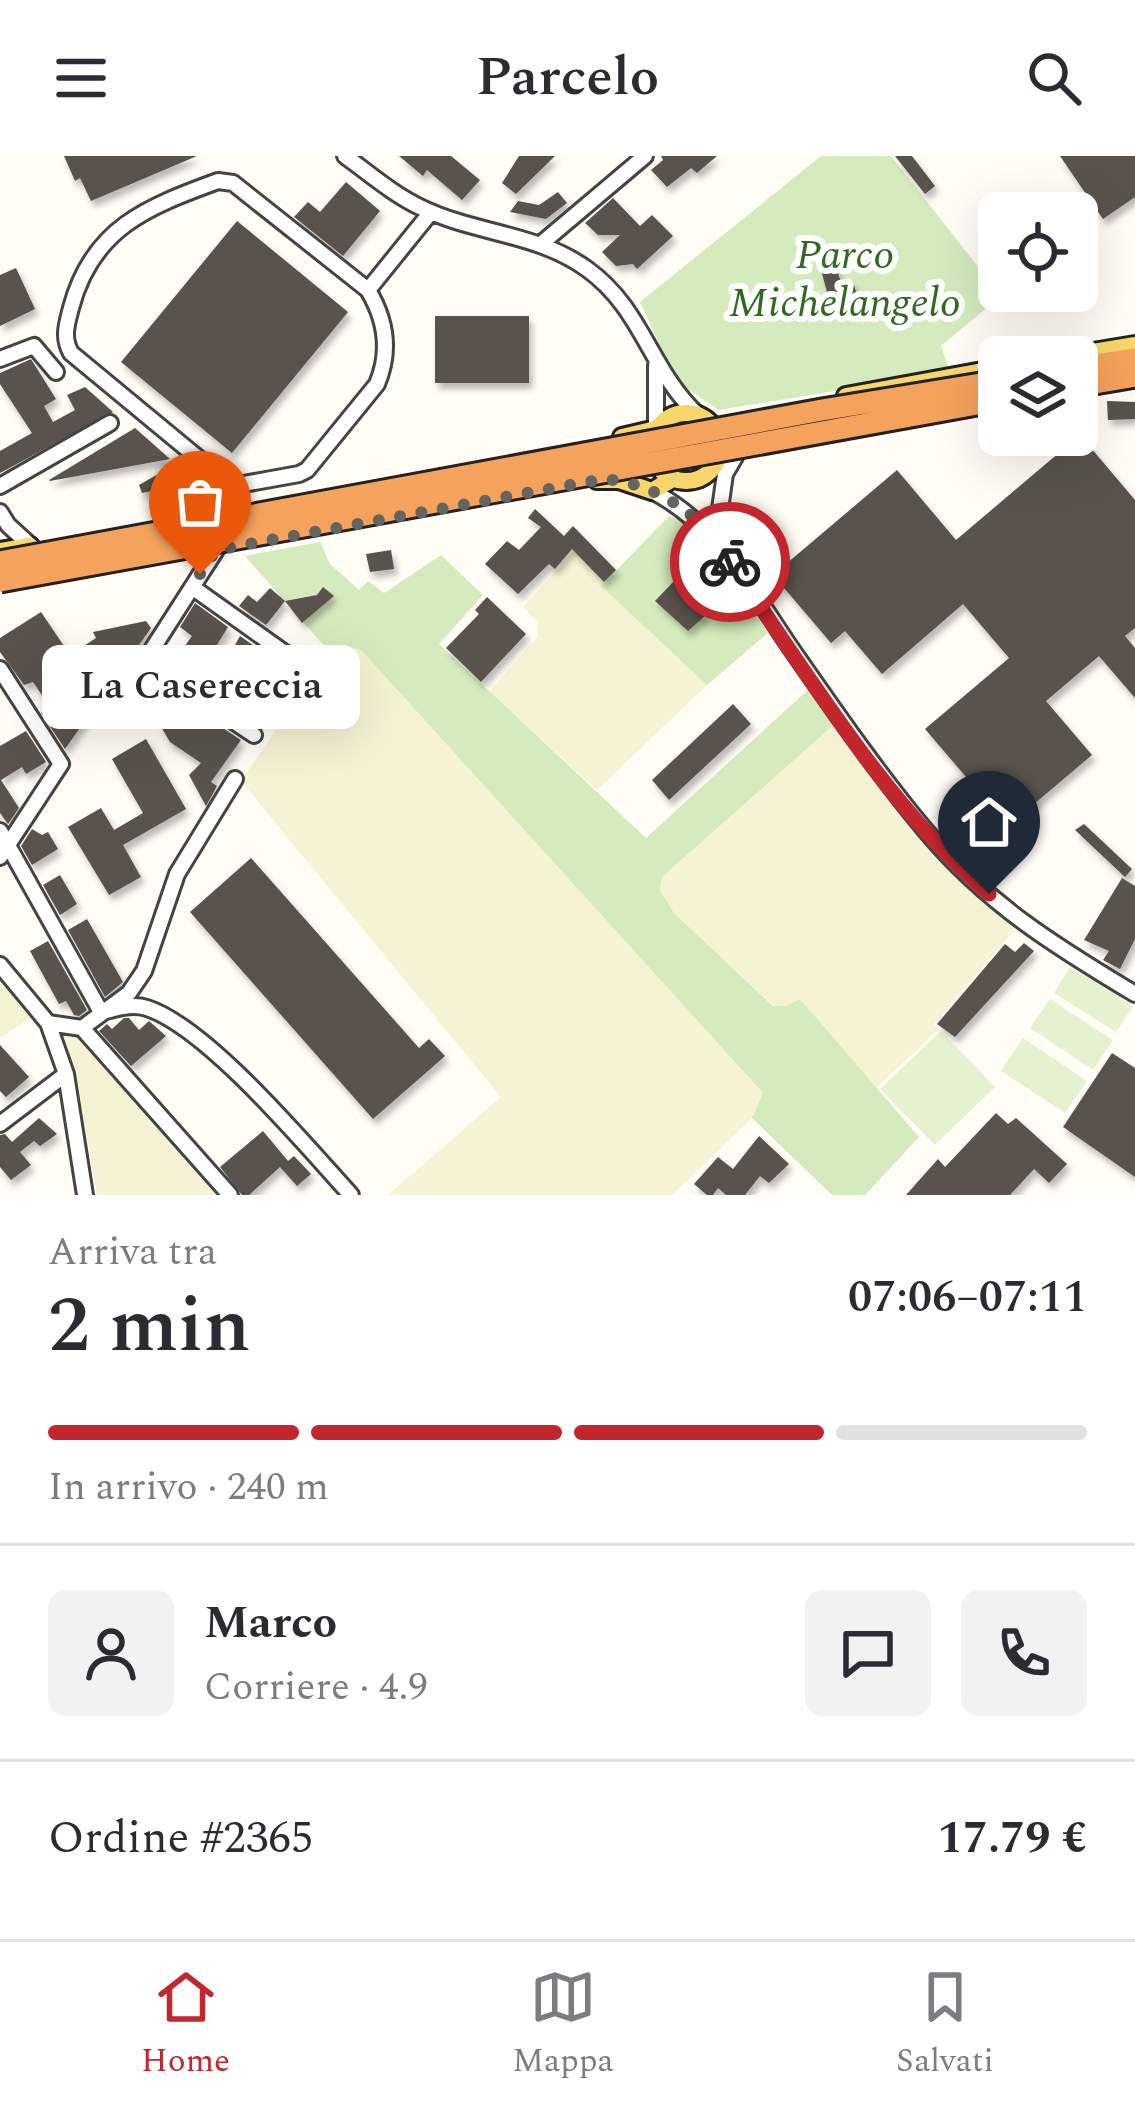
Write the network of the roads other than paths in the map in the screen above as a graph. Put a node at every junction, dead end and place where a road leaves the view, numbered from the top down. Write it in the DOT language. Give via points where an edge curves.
graph roads {
  1 [pos="345,156"];
  2 [pos="639,158"];
  3 [pos="431,212"];
  4 [pos="542,243"];
  5 [pos="368,290"];
  6 [pos="1135,346"];
  7 [pos="1098,352"];
  8 [pos="0,359"];
  9 [pos="1135,359"];
  10 [pos="656,360"];
  11 [pos="1098,365"];
  12 [pos="56,372"];
  13 [pos="978,372"];
  14 [pos="1135,380"];
  15 [pos="978,384"];
  16 [pos="1098,386"];
  17 [pos="978,408"];
  18 [pos="978,408"];
  19 [pos="703,418"];
  20 [pos="110,423"];
  21 [pos="656,429"];
  22 [pos="723,460"];
  23 [pos="674,478"];
  24 [pos="0,486"];
  25 [pos="652,491"];
  26 [pos="678,504"];
  27 [pos="4,518"];
  28 [pos="716,537"];
  29 [pos="31,546"];
  30 [pos="0,550"];
  31 [pos="216,550"];
  32 [pos="0,562"];
  33 [pos="0,581"];
  34 [pos="192,587"];
  35 [pos="0,591"];
  36 [pos="302,666"];
  37 [pos="0,669"];
  38 [pos="254,735"];
  39 [pos="236,778"];
  40 [pos="3,847"];
  41 [pos="0,965"];
  42 [pos="1135,994"];
  43 [pos="101,1012"];
  44 [pos="48,1023"];
  45 [pos="82,1028"];
  46 [pos="66,1074"];
  47 [pos="0,1124"];
  48 [pos="86,1195"];
  49 [pos="230,1195"];
  50 [pos="352,1195"];
  1 -- 3 [label="street"];
  2 -- 4 [label="street"];
  3 -- 4 [label="street"];
  3 -- 5 [label="street"];
  4 -- 10 [label="street" via="614,292"];
  5 -- 5 [label="street" via="385,331 384,368 299,475 227,482 66,344 77,286 99,248 134,217 218,181 233,183"];
  6 -- 7 [label="main road"];
  8 -- 12 [label="street" via="34,346"];
  9 -- 11 [label="highway"];
  10 -- 19 [label="street" via="675,394"];
  10 -- 21 [label="street"];
  13 -- 19 [label="main road"];
  14 -- 16 [label="highway"];
  15 -- 32 [label="highway, bridge"];
  17 -- 22 [label="main road"];
  18 -- 33 [label="highway, bridge"];
  19 -- 21 [label="main road" via="675,415"];
  19 -- 22 [label="main road" via="719,437"];
  20 -- 24 [label="street"];
  21 -- 23 [label="main road" via="655,464"];
  21 -- 29 [label="main road"];
  22 -- 23 [label="main road" via="692,482"];
  22 -- 28 [label="street"];
  23 -- 25 [label="main road"];
  23 -- 26 [label="street"];
  25 -- 26 [label="street"];
  25 -- 31 [label="main road" via="603,479"];
  26 -- 28 [label="street"];
  27 -- 29 [label="street"];
  27 -- 30 [label="street"];
  28 -- 42 [label="street" via="928,833 1039,937"];
  29 -- 30 [label="main road"];
  31 -- 34 [label="street"];
  31 -- 35 [label="main road"];
  34 -- 36 [label="street"];
  34 -- 38 [label="street" via="144,662"];
  37 -- 40 [label="street" via="61,764"];
  39 -- 43 [label="street" via="177,874 144,971"];
  40 -- 43 [label="street"];
  41 -- 44 [label="street"];
  43 -- 45 [label="street"];
  43 -- 50 [label="street" via="150,1009 188,1033"];
  44 -- 45 [label="street"];
  44 -- 46 [label="street"];
  45 -- 49 [label="street"];
  46 -- 47 [label="street"];
  46 -- 48 [label="street"];
}
